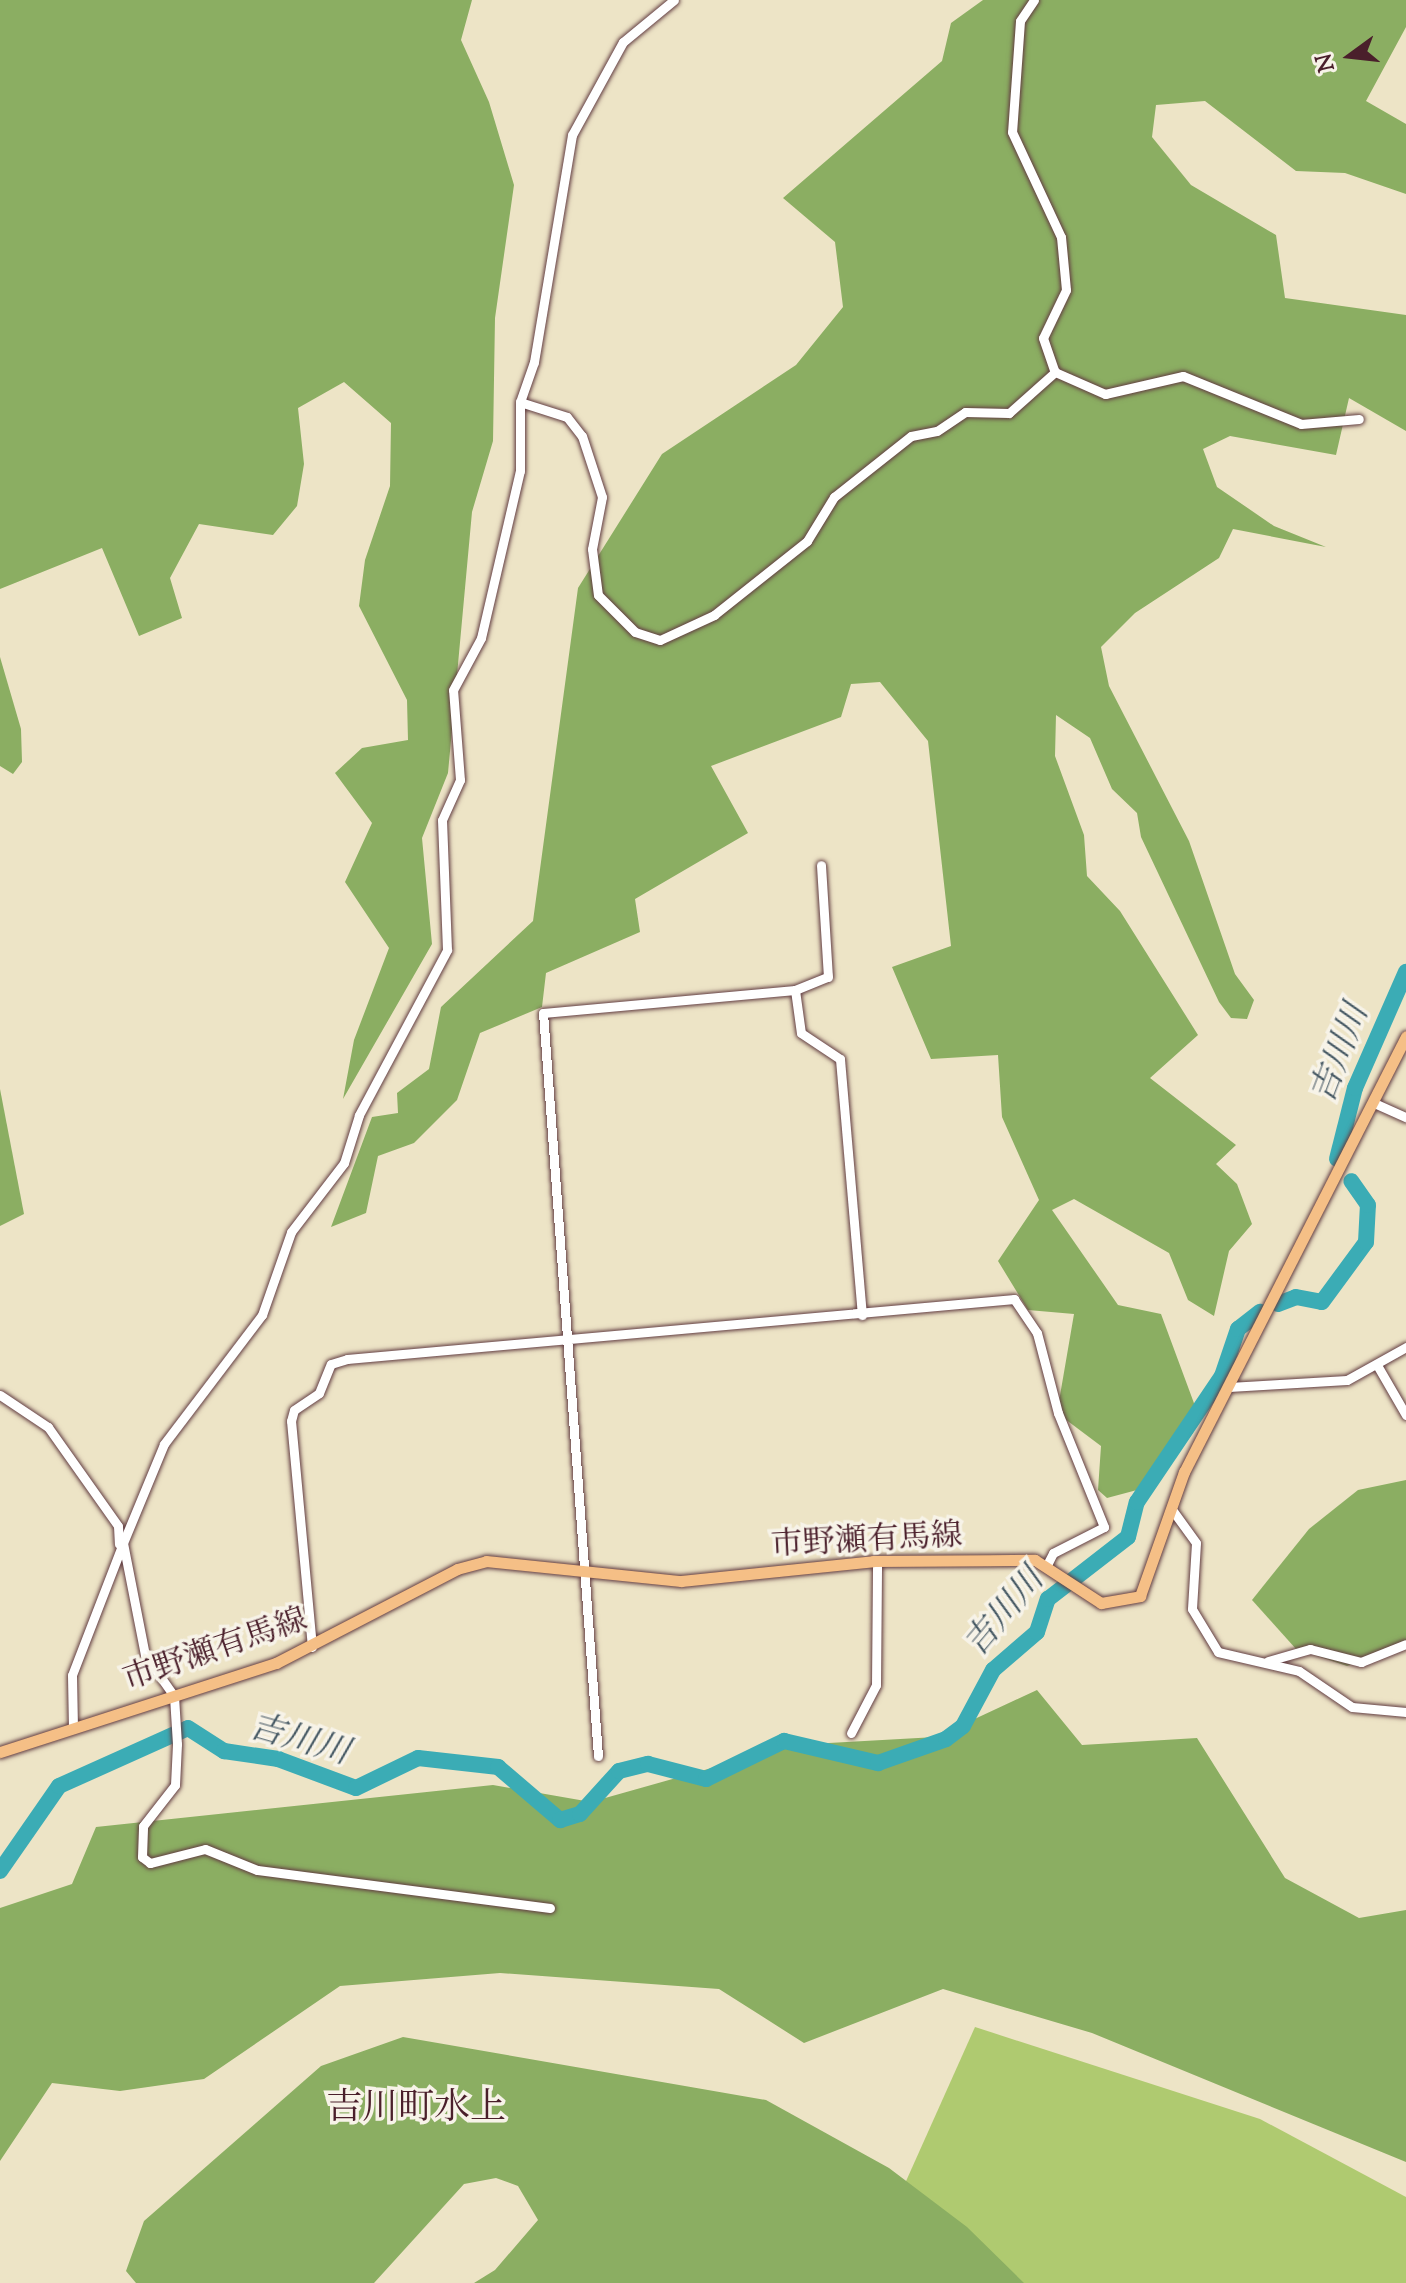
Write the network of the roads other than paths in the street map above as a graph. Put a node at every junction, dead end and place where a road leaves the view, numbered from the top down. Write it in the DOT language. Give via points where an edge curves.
graph roads {
  1 [pos="674,0"];
  2 [pos="1034,0"];
  3 [pos="1055,372"];
  4 [pos="520,402"];
  5 [pos="1359,419"];
  6 [pos="821,865"];
  7 [pos="795,990"];
  8 [pos="1406,1036"];
  9 [pos="1374,1103"];
  10 [pos="1406,1117"];
  11 [pos="862,1315"];
  12 [pos="569,1343"];
  13 [pos="1406,1347"];
  14 [pos="1377,1365"];
  15 [pos="1229,1387"];
  16 [pos="0,1395"];
  17 [pos="1406,1415"];
  18 [pos="1173,1511"];
  19 [pos="121,1543"];
  20 [pos="877,1560"];
  21 [pos="1049,1566"];
  22 [pos="587,1568"];
  23 [pos="1406,1644"];
  24 [pos="312,1647"];
  25 [pos="1262,1664"];
  26 [pos="173,1701"];
  27 [pos="1406,1712"];
  28 [pos="73,1728"];
  29 [pos="851,1733"];
  30 [pos="0,1752"];
  31 [pos="598,1756"];
  32 [pos="550,1908"];
  1 -- 4 [label="street" via="623,42 572,135 534,362"];
  2 -- 3 [label="street" via="1020,21 1012,132 1061,237 1066,290 1043,338"];
  3 -- 4 [label="street" via="1009,413 965,412 937,431 911,436 834,497 807,541 714,615 660,640 635,632 598,595 592,549 602,497 582,436 567,417"];
  3 -- 5 [label="street" via="1105,394 1183,376 1301,424"];
  4 -- 19 [label="street" via="516,486 481,638 453,690 460,780 442,820 447,950 359,1115 338,1174 291,1232 262,1315 164,1444"];
  6 -- 7 [label="street" via="828,977"];
  7 -- 11 [label="street" via="801,1033 840,1059"];
  7 -- 12 [label="street" via="543,1013"];
  8 -- 9 [label="main road"];
  9 -- 10 [label="street"];
  9 -- 15 [label="main road"];
  11 -- 12 [label="street"];
  11 -- 21 [label="street" via="1014,1299 1030,1317 1104,1527 1053,1553"];
  12 -- 22 [label="street"];
  12 -- 24 [label="street" via="331,1364 319,1393 294,1410 291,1421"];
  13 -- 14 [label="street"];
  14 -- 15 [label="street" via="1317,1386"];
  14 -- 17 [label="street"];
  15 -- 18 [label="main road"];
  16 -- 19 [label="street" via="48,1427 118,1526"];
  18 -- 21 [label="main road" via="1140,1596 1119,1604 1083,1594"];
  18 -- 25 [label="street" via="1196,1543 1192,1609 1218,1652"];
  19 -- 26 [label="street" via="145,1655"];
  19 -- 28 [label="street" via="72,1675"];
  20 -- 21 [label="main road, 市野瀬有馬線"];
  20 -- 22 [label="main road, 市野瀬有馬線" via="706,1580"];
  20 -- 29 [label="street" via="876,1685"];
  22 -- 24 [label="main road, 市野瀬有馬線" via="514,1559 457,1569"];
  22 -- 31 [label="street"];
  23 -- 25 [label="street" via="1361,1662 1292,1649"];
  24 -- 26 [label="main road, 市野瀬有馬線"];
  25 -- 27 [label="street" via="1299,1671 1352,1707"];
  26 -- 28 [label="main road, 市野瀬有馬線"];
  26 -- 32 [label="street" via="175,1785 139,1836 150,1863 205,1849 257,1870"];
  28 -- 30 [label="main road, 市野瀬有馬線"];
}
